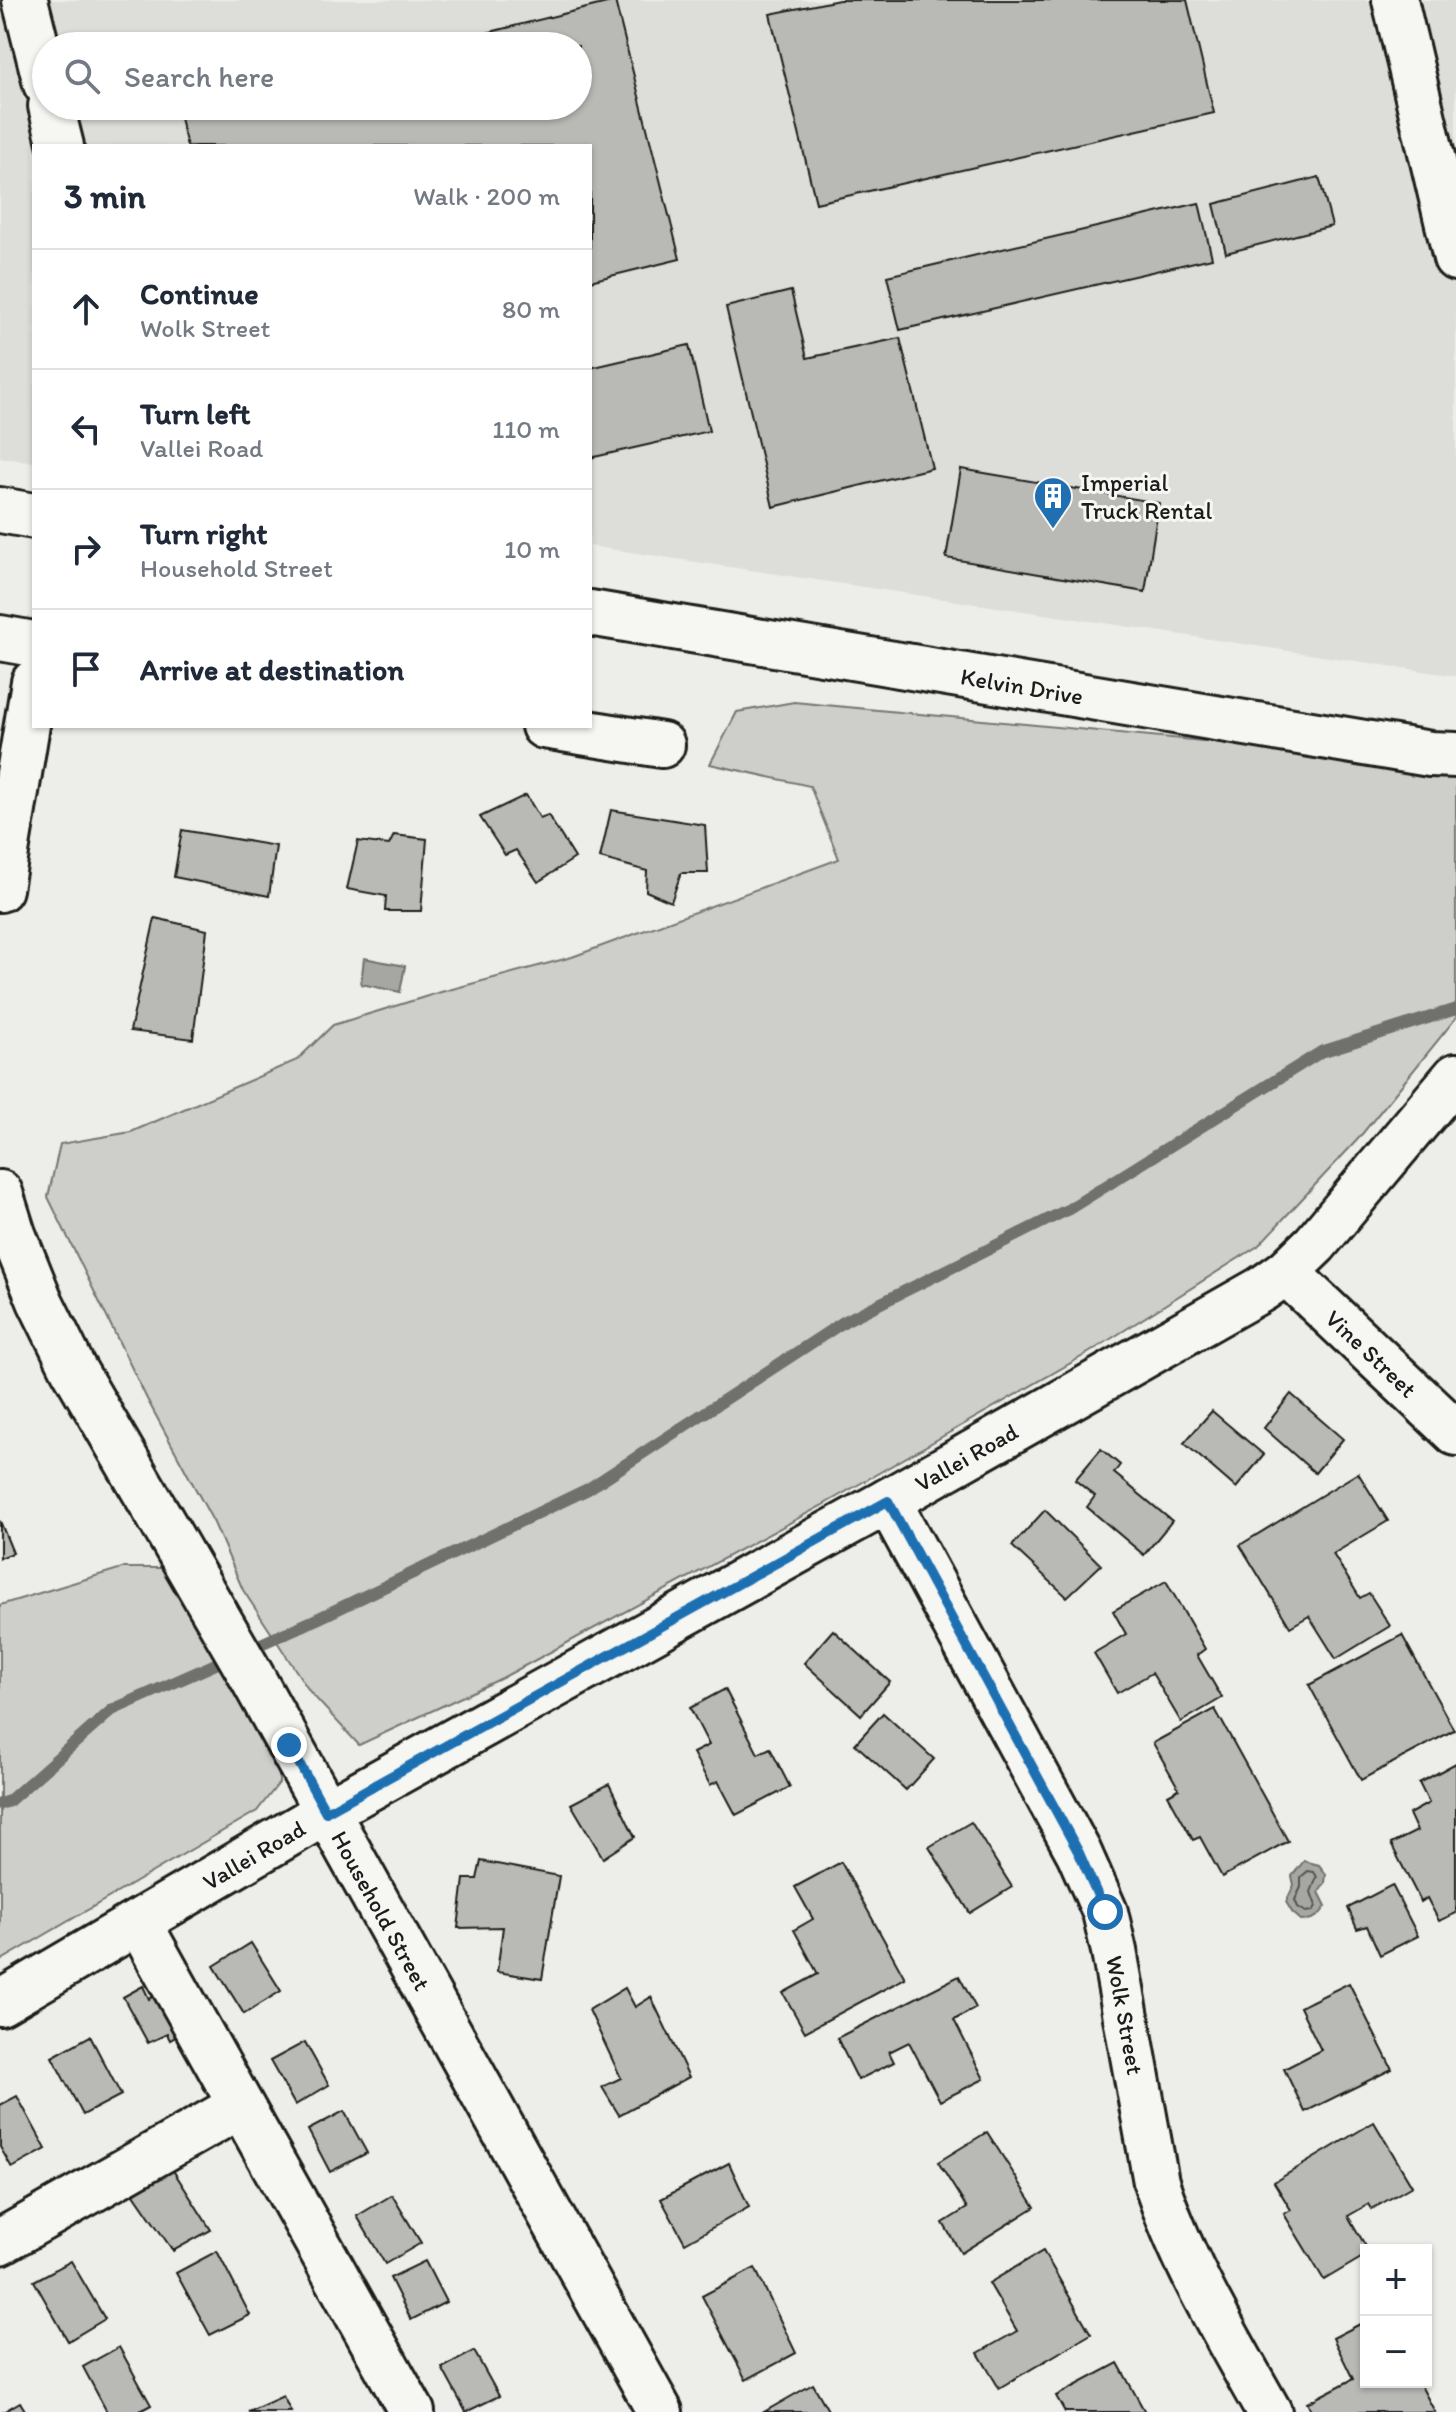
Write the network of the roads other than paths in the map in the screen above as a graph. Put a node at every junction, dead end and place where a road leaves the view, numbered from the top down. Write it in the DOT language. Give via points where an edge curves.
graph roads {
  1 [pos="25,0"];
  2 [pos="1395,0"];
  3 [pos="33,32"];
  4 [pos="54,120"];
  5 [pos="60,144"];
  6 [pos="1456,258"];
  7 [pos="0,510"];
  8 [pos="32,516"];
  9 [pos="592,613"];
  10 [pos="0,638"];
  11 [pos="32,644"];
  12 [pos="32,688"];
  13 [pos="556,728"];
  14 [pos="662,745"];
  15 [pos="11,746"];
  16 [pos="1456,755"];
  17 [pos="0,889"];
  18 [pos="1456,1076"];
  19 [pos="0,1193"];
  20 [pos="1286,1272"];
  21 [pos="1456,1433"];
  22 [pos="888,1501"];
  23 [pos="326,1812"];
  24 [pos="139,1923"];
  25 [pos="0,2003"];
  26 [pos="240,2106"];
  27 [pos="0,2242"];
  28 [pos="412,2412"];
  29 [pos="660,2412"];
  30 [pos="1269,2412"];
  1 -- 3 [label="street"];
  2 -- 6 [label="street"];
  4 -- 5 [label="street"];
  7 -- 8 [label="street"];
  9 -- 16 [label="street, Kelvin Drive"];
  10 -- 11 [label="street"];
  12 -- 15 [label="street"];
  13 -- 14 [label="street"];
  15 -- 17 [label="street"];
  18 -- 20 [label="street, Vallei Road"];
  19 -- 23 [label="street, Household Street" via="40,1301 73,1368"];
  20 -- 21 [label="street, Vine Street"];
  20 -- 22 [label="street, Vallei Road" via="1228,1310"];
  22 -- 23 [label="street, Vallei Road"];
  22 -- 30 [label="street, Wolk Street" via="1100,1901 1167,2216"];
  23 -- 24 [label="street, Vallei Road"];
  23 -- 29 [label="street, Household Street"];
  24 -- 25 [label="street, Vallei Road"];
  24 -- 26 [label="street"];
  26 -- 27 [label="street"];
  26 -- 28 [label="street"];
}
